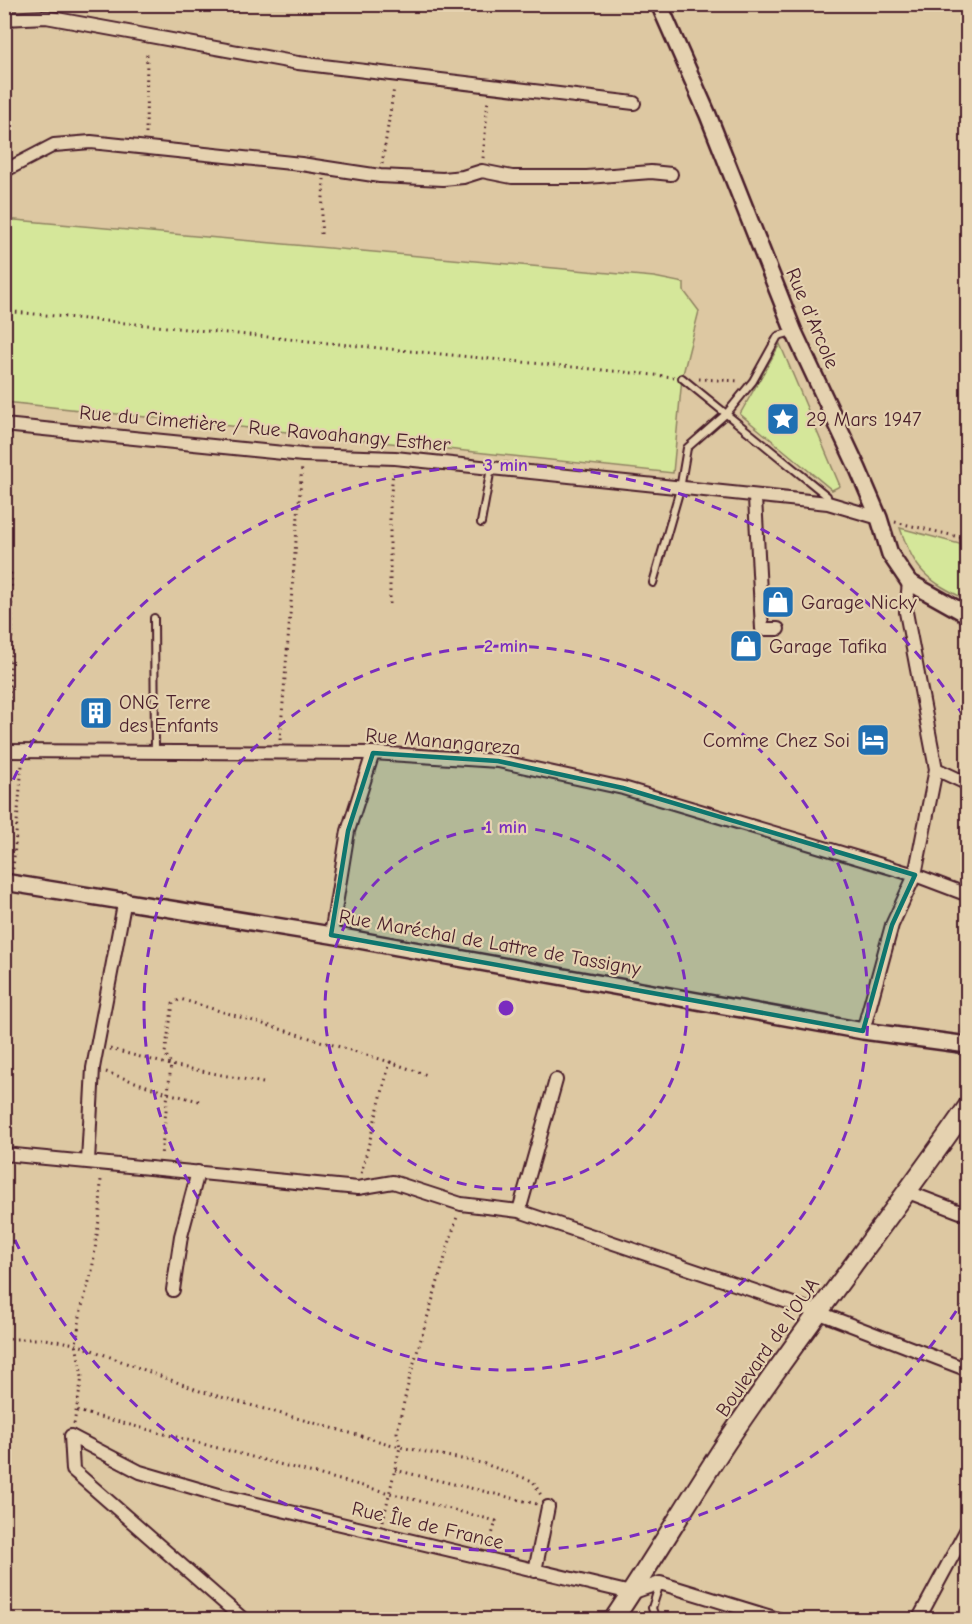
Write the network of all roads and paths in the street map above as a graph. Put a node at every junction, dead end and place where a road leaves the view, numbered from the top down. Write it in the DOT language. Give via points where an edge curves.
graph roads {
  1 [pos="659,4"];
  2 [pos="4,19"];
  3 [pos="147,52"];
  4 [pos="396,74"];
  5 [pos="493,86"];
  6 [pos="634,103"];
  7 [pos="146,148"];
  8 [pos="326,169"];
  9 [pos="4,171"];
  10 [pos="482,171"];
  11 [pos="671,174"];
  12 [pos="380,176"];
  13 [pos="321,234"];
  14 [pos="4,310"];
  15 [pos="794,332"];
  16 [pos="682,378"];
  17 [pos="753,381"];
  18 [pos="727,413"];
  19 [pos="4,425"];
  20 [pos="303,454"];
  21 [pos="395,458"];
  22 [pos="491,468"];
  23 [pos="680,489"];
  24 [pos="755,498"];
  25 [pos="828,503"];
  26 [pos="879,518"];
  27 [pos="481,524"];
  28 [pos="968,539"];
  29 [pos="4,573"];
  30 [pos="653,582"];
  31 [pos="909,582"];
  32 [pos="390,604"];
  33 [pos="968,615"];
  34 [pos="154,618"];
  35 [pos="778,629"];
  36 [pos="4,631"];
  37 [pos="12,631"];
  38 [pos="154,750"];
  39 [pos="6,751"];
  40 [pos="23,751"];
  41 [pos="373,753"];
  42 [pos="279,754"];
  43 [pos="936,769"];
  44 [pos="968,784"];
  45 [pos="915,875"];
  46 [pos="8,882"];
  47 [pos="968,895"];
  48 [pos="125,899"];
  49 [pos="331,935"];
  50 [pos="863,1031"];
  51 [pos="98,1045"];
  52 [pos="968,1045"];
  53 [pos="390,1062"];
  54 [pos="171,1065"];
  55 [pos="93,1068"];
  56 [pos="427,1075"];
  57 [pos="556,1080"];
  58 [pos="263,1083"];
  59 [pos="167,1093"];
  60 [pos="203,1102"];
  61 [pos="968,1106"];
  62 [pos="4,1154"];
  63 [pos="88,1161"];
  64 [pos="103,1163"];
  65 [pos="159,1169"];
  66 [pos="198,1173"];
  67 [pos="358,1188"];
  68 [pos="908,1192"];
  69 [pos="461,1204"];
  70 [pos="519,1211"];
  71 [pos="968,1215"];
  72 [pos="173,1290"];
  73 [pos="818,1312"];
  74 [pos="4,1339"];
  75 [pos="76,1344"];
  76 [pos="968,1370"];
  77 [pos="77,1411"];
  78 [pos="71,1436"];
  79 [pos="400,1447"];
  80 [pos="394,1470"];
  81 [pos="389,1494"];
  82 [pos="548,1507"];
  83 [pos="968,1527"];
  84 [pos="380,1534"];
  85 [pos="486,1558"];
  86 [pos="535,1571"];
  87 [pos="660,1582"];
  88 [pos="631,1593"];
  89 [pos="244,1620"];
  90 [pos="613,1620"];
  91 [pos="656,1620"];
  92 [pos="781,1620"];
  93 [pos="918,1620"];
  1 -- 15 [label="street, Rue d'Arcole" via="708,115"];
  2 -- 4 [label="street" via="46,17 298,63"];
  3 -- 7 [label="path"];
  4 -- 5 [label="street"];
  4 -- 12 [label="path"];
  5 -- 6 [label="street"];
  5 -- 10 [label="path"];
  7 -- 8 [label="street"];
  7 -- 9 [label="street" via="91,142 54,145"];
  8 -- 12 [label="street"];
  8 -- 13 [label="path" via="321,190"];
  10 -- 11 [label="street" via="512,177"];
  10 -- 12 [label="street" via="464,177"];
  14 -- 16 [label="path"];
  15 -- 17 [label="lane" via="778,336"];
  15 -- 26 [label="street, Rue d'Arcole"];
  16 -- 17 [label="path"];
  16 -- 18 [label="lane"];
  17 -- 18 [label="lane"];
  18 -- 23 [label="lane" via="687,448"];
  18 -- 25 [label="lane" via="827,496"];
  19 -- 20 [label="street, Rue du Cimetière / Rue Ravoahangy Esther"];
  20 -- 21 [label="street, Rue du Cimetière / Rue Ravoahangy Esther"];
  20 -- 42 [label="path"];
  21 -- 22 [label="street, Rue du Cimetière / Rue Ravoahangy Esther"];
  21 -- 32 [label="path" via="390,504"];
  22 -- 23 [label="street, Rue du Cimetière / Rue Ravoahangy Esther"];
  22 -- 27 [label="lane"];
  23 -- 24 [label="street, Rue du Cimetière / Rue Ravoahangy Esther"];
  23 -- 30 [label="lane"];
  24 -- 25 [label="street, Rue du Cimetière / Rue Ravoahangy Esther"];
  24 -- 35 [label="street" via="762,629"];
  25 -- 26 [label="street, Rue du Cimetière / Rue Ravoahangy Esther"];
  26 -- 28 [label="path"];
  26 -- 31 [label="street, Rue d'Arcole" via="890,554"];
  29 -- 37 [label="path" via="11,574"];
  31 -- 33 [label="street, Rue d'Arcole"];
  31 -- 43 [label="street" via="906,612"];
  34 -- 38 [label="lane"];
  36 -- 37 [label="path"];
  37 -- 39 [label="path"];
  38 -- 40 [label="street, Rue Manangareza"];
  38 -- 42 [label="street, Rue Manangareza"];
  39 -- 40 [label="street, Rue Manangareza"];
  40 -- 46 [label="path"];
  41 -- 42 [label="street, Rue Manangareza"];
  41 -- 45 [label="street, Rue Manangareza" via="498,761 623,788"];
  41 -- 49 [label="street" via="348,831"];
  43 -- 44 [label="street"];
  43 -- 45 [label="street"];
  45 -- 47 [label="street, Rue Manangareza"];
  45 -- 50 [label="street" via="891,925"];
  46 -- 48 [label="street, Rue Maréchal de Lattre de Tassigny"];
  48 -- 49 [label="street, Rue Maréchal de Lattre de Tassigny"];
  48 -- 51 [label="street"];
  49 -- 50 [label="street, Rue Maréchal de Lattre de Tassigny"];
  50 -- 52 [label="street, Rue Maréchal de Lattre de Tassigny"];
  51 -- 54 [label="path"];
  51 -- 55 [label="street"];
  53 -- 54 [label="path" via="180,999 173,1004 165,1053"];
  53 -- 56 [label="path"];
  53 -- 67 [label="path"];
  54 -- 58 [label="path"];
  54 -- 59 [label="path"];
  55 -- 59 [label="path"];
  55 -- 63 [label="street"];
  57 -- 70 [label="street"];
  59 -- 60 [label="path"];
  59 -- 65 [label="path"];
  61 -- 68 [label="main road, Boulevard de l'OUA"];
  62 -- 63 [label="street"];
  63 -- 64 [label="street"];
  64 -- 65 [label="street"];
  64 -- 75 [label="path" via="95,1248"];
  65 -- 66 [label="street"];
  66 -- 67 [label="street"];
  66 -- 72 [label="street" via="181,1236"];
  67 -- 69 [label="street" via="393,1182"];
  68 -- 71 [label="street"];
  68 -- 73 [label="main road, Boulevard de l'OUA"];
  69 -- 70 [label="street"];
  69 -- 79 [label="path" via="410,1376 397,1432"];
  70 -- 73 [label="street"];
  73 -- 76 [label="street"];
  73 -- 88 [label="main road, Boulevard de l'OUA" via="726,1443"];
  74 -- 75 [label="path"];
  75 -- 77 [label="path" via="81,1377"];
  75 -- 79 [label="path" via="200,1391"];
  77 -- 78 [label="path"];
  77 -- 81 [label="path"];
  78 -- 84 [label="street, Rue Île de France" via="140,1472"];
  78 -- 89 [label="street" via="73,1470"];
  79 -- 80 [label="path"];
  79 -- 82 [label="path" via="482,1463 533,1481"];
  80 -- 81 [label="path"];
  80 -- 82 [label="path"];
  81 -- 84 [label="path"];
  81 -- 85 [label="path" via="496,1521"];
  82 -- 86 [label="street"];
  83 -- 93 [label="street"];
  84 -- 85 [label="street, Rue Île de France"];
  85 -- 86 [label="street, Rue Île de France"];
  86 -- 88 [label="street, Rue Île de France"];
  87 -- 88 [label="street"];
  87 -- 91 [label="lane" via="652,1608"];
  87 -- 92 [label="street"];
  88 -- 90 [label="main road, Boulevard de l'OUA"];
}
